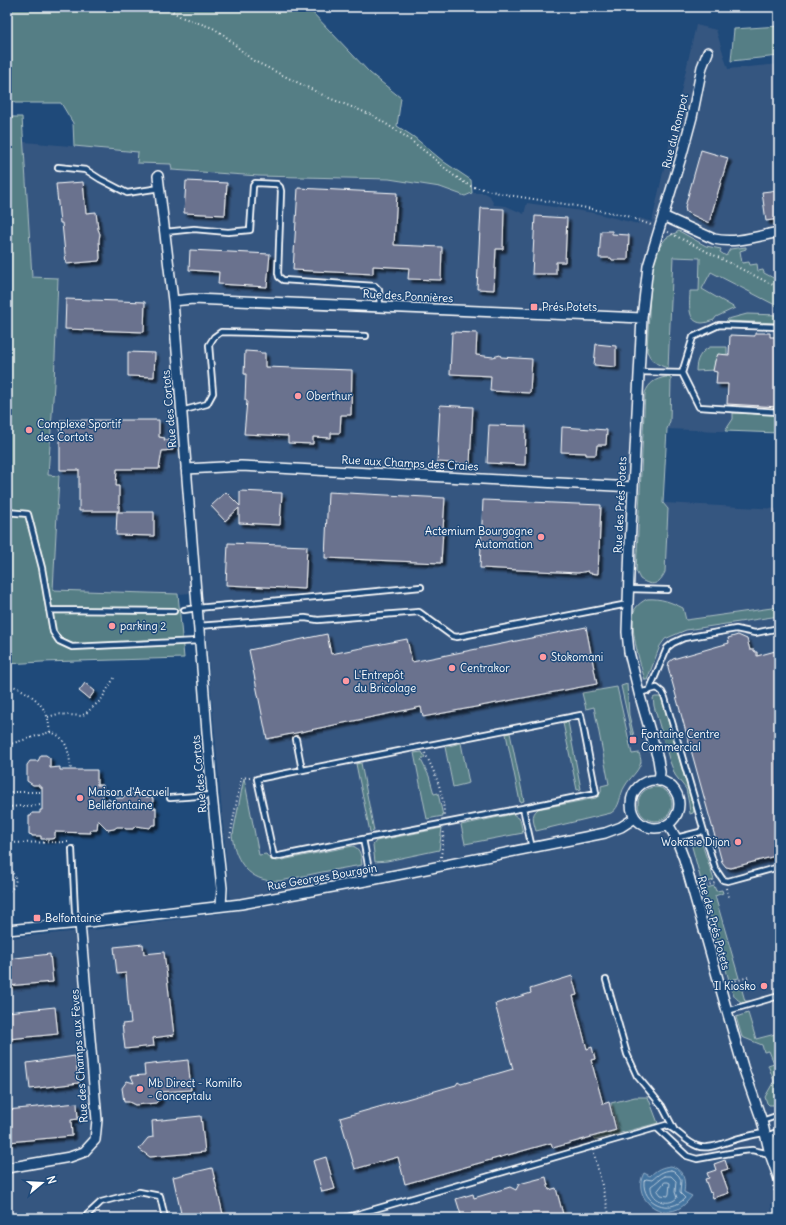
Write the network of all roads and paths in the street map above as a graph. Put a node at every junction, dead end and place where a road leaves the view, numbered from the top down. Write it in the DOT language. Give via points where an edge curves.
graph roads {
  1 [pos="166,7"];
  2 [pos="708,52"];
  3 [pos="58,167"];
  4 [pos="158,176"];
  5 [pos="160,188"];
  6 [pos="663,216"];
  7 [pos="660,228"];
  8 [pos="165,232"];
  9 [pos="779,232"];
  10 [pos="779,288"];
  11 [pos="173,301"];
  12 [pos="380,307"];
  13 [pos="642,318"];
  14 [pos="779,327"];
  15 [pos="366,336"];
  16 [pos="639,372"];
  17 [pos="682,373"];
  18 [pos="181,410"];
  19 [pos="779,412"];
  20 [pos="186,468"];
  21 [pos="633,487"];
  22 [pos="7,512"];
  23 [pos="421,587"];
  24 [pos="628,589"];
  25 [pos="668,590"];
  26 [pos="628,604"];
  27 [pos="197,608"];
  28 [pos="49,610"];
  29 [pos="184,610"];
  30 [pos="174,611"];
  31 [pos="198,626"];
  32 [pos="779,628"];
  33 [pos="200,641"];
  34 [pos="114,678"];
  35 [pos="7,684"];
  36 [pos="649,690"];
  37 [pos="639,693"];
  38 [pos="48,717"];
  39 [pos="50,732"];
  40 [pos="296,739"];
  41 [pos="7,745"];
  42 [pos="422,747"];
  43 [pos="71,770"];
  44 [pos="302,770"];
  45 [pos="257,779"];
  46 [pos="659,781"];
  47 [pos="7,792"];
  48 [pos="42,792"];
  49 [pos="212,795"];
  50 [pos="170,798"];
  51 [pos="42,806"];
  52 [pos="7,807"];
  53 [pos="523,808"];
  54 [pos="635,818"];
  55 [pos="444,823"];
  56 [pos="668,824"];
  57 [pos="703,828"];
  58 [pos="230,837"];
  59 [pos="676,838"];
  60 [pos="363,839"];
  61 [pos="7,843"];
  62 [pos="72,848"];
  63 [pos="532,848"];
  64 [pos="7,863"];
  65 [pos="442,866"];
  66 [pos="779,867"];
  67 [pos="372,880"];
  68 [pos="7,892"];
  69 [pos="221,906"];
  70 [pos="80,923"];
  71 [pos="7,930"];
  72 [pos="749,976"];
  73 [pos="606,980"];
  74 [pos="727,983"];
  75 [pos="779,996"];
  76 [pos="727,1012"];
  77 [pos="779,1115"];
  78 [pos="762,1121"];
  79 [pos="657,1128"];
  80 [pos="674,1129"];
  81 [pos="779,1131"];
  82 [pos="767,1134"];
  83 [pos="592,1146"];
  84 [pos="774,1155"];
  85 [pos="7,1168"];
  86 [pos="779,1179"];
  87 [pos="86,1218"];
  88 [pos="165,1218"];
  89 [pos="344,1218"];
  90 [pos="610,1218"];
  1 -- 7 [label="path" via="181,17 213,28 252,60 329,98 372,115 405,136 470,186 624,215"];
  2 -- 6 [label="street, Rue du Rompot"];
  3 -- 5 [label="lane" via="86,170 127,193"];
  4 -- 5 [label="street, Rue des Cortots"];
  5 -- 8 [label="street, Rue des Cortots"];
  6 -- 7 [label="street, Rue du Rompot"];
  6 -- 9 [label="street" via="720,240"];
  7 -- 10 [label="path"];
  7 -- 13 [label="street, Rue des Prés Potets" via="648,266"];
  8 -- 11 [label="street, Rue des Cortots"];
  8 -- 12 [label="lane" via="194,229 228,232 250,230 253,186 255,183 277,184 281,191 279,277 283,280 375,286 379,290"];
  11 -- 12 [label="street, Rue des Ponnières" via="193,299"];
  11 -- 18 [label="street, Rue des Cortots"];
  12 -- 13 [label="street, Rue des Ponnières"];
  13 -- 16 [label="street, Rue des Prés Potets"];
  14 -- 17 [label="lane" via="714,327 694,337"];
  15 -- 18 [label="lane" via="221,332 209,345 213,393 207,404"];
  16 -- 17 [label="lane"];
  16 -- 21 [label="street, Rue des Prés Potets"];
  17 -- 19 [label="lane" via="699,407"];
  18 -- 20 [label="street, Rue des Cortots"];
  20 -- 21 [label="street, Rue aux Champs des Craies" via="241,466"];
  20 -- 27 [label="street, Rue des Cortots"];
  21 -- 24 [label="street, Rue des Prés Potets"];
  22 -- 28 [label="lane" via="28,514 42,568"];
  23 -- 27 [label="lane"];
  24 -- 25 [label="lane"];
  24 -- 26 [label="street, Rue des Prés Potets"];
  26 -- 31 [label="lane" via="457,637 419,612"];
  26 -- 37 [label="street, Rue des Prés Potets" via="629,652"];
  27 -- 29 [label="lane"];
  27 -- 31 [label="street, Rue des Cortots"];
  28 -- 30 [label="lane"];
  28 -- 33 [label="lane" via="53,632 59,641 72,647"];
  31 -- 33 [label="street, Rue des Cortots"];
  32 -- 36 [label="lane" via="755,633 736,630 684,638 673,643 667,648"];
  33 -- 49 [label="street, Rue des Cortots"];
  34 -- 38 [label="path" via="101,700 85,714 58,714"];
  35 -- 38 [label="path" via="30,694"];
  36 -- 37 [label="lane"];
  36 -- 57 [label="lane" via="657,688 665,698"];
  37 -- 46 [label="street, Rue des Prés Potets" via="658,759"];
  38 -- 39 [label="path"];
  39 -- 41 [label="path"];
  39 -- 43 [label="path" via="62,738 69,755"];
  40 -- 44 [label="lane"];
  42 -- 44 [label="lane"];
  42 -- 53 [label="lane" via="581,715 596,792"];
  42 -- 55 [label="path" via="439,785"];
  44 -- 45 [label="lane"];
  45 -- 58 [label="path" via="254,776 241,778"];
  45 -- 60 [label="lane" via="274,857"];
  46 -- 54 [label="street" via="640,785 635,792 631,805"];
  46 -- 56 [label="street" via="669,785 678,798 677,813"];
  47 -- 48 [label="path"];
  49 -- 50 [label="lane"];
  49 -- 69 [label="street, Rue des Cortots" via="222,888"];
  51 -- 52 [label="path"];
  53 -- 55 [label="lane"];
  53 -- 63 [label="lane"];
  54 -- 56 [label="street" via="648,827 658,828"];
  54 -- 63 [label="street, Rue Georges Bourgoin" via="605,833"];
  55 -- 60 [label="lane"];
  55 -- 65 [label="path"];
  56 -- 59 [label="street, Rue des Prés Potets"];
  57 -- 59 [label="lane" via="700,832"];
  57 -- 66 [label="lane" via="715,868 723,880 728,881"];
  59 -- 76 [label="street, Rue des Prés Potets"];
  60 -- 67 [label="lane"];
  61 -- 62 [label="path" via="72,842"];
  62 -- 70 [label="lane" via="75,912"];
  63 -- 65 [label="street, Rue Georges Bourgoin"];
  64 -- 68 [label="path" via="16,879 14,887"];
  65 -- 67 [label="street, Rue Georges Bourgoin"];
  67 -- 69 [label="street, Rue Georges Bourgoin"];
  69 -- 70 [label="street, Rue Georges Bourgoin"];
  70 -- 71 [label="street, Rue Georges Bourgoin"];
  70 -- 85 [label="street, Rue des Champs aux Fèves" via="98,1120 95,1140 84,1152 70,1157"];
  72 -- 74 [label="path"];
  73 -- 80 [label="lane" via="627,1054 637,1076 662,1106"];
  75 -- 76 [label="lane"];
  76 -- 78 [label="street, Rue des Prés Potets"];
  77 -- 78 [label="lane"];
  78 -- 82 [label="street, Rue des Prés Potets"];
  79 -- 80 [label="lane" via="666,1125"];
  79 -- 83 [label="lane"];
  79 -- 84 [label="lane" via="687,1156 697,1159 752,1150"];
  80 -- 82 [label="lane" via="698,1147"];
  81 -- 82 [label="lane"];
  82 -- 84 [label="street, Rue des Prés Potets"];
  83 -- 89 [label="lane"];
  83 -- 90 [label="path"];
  84 -- 86 [label="street, Rue des Prés Potets"];
  87 -- 88 [label="lane" via="101,1202 139,1192 160,1196"];
}
